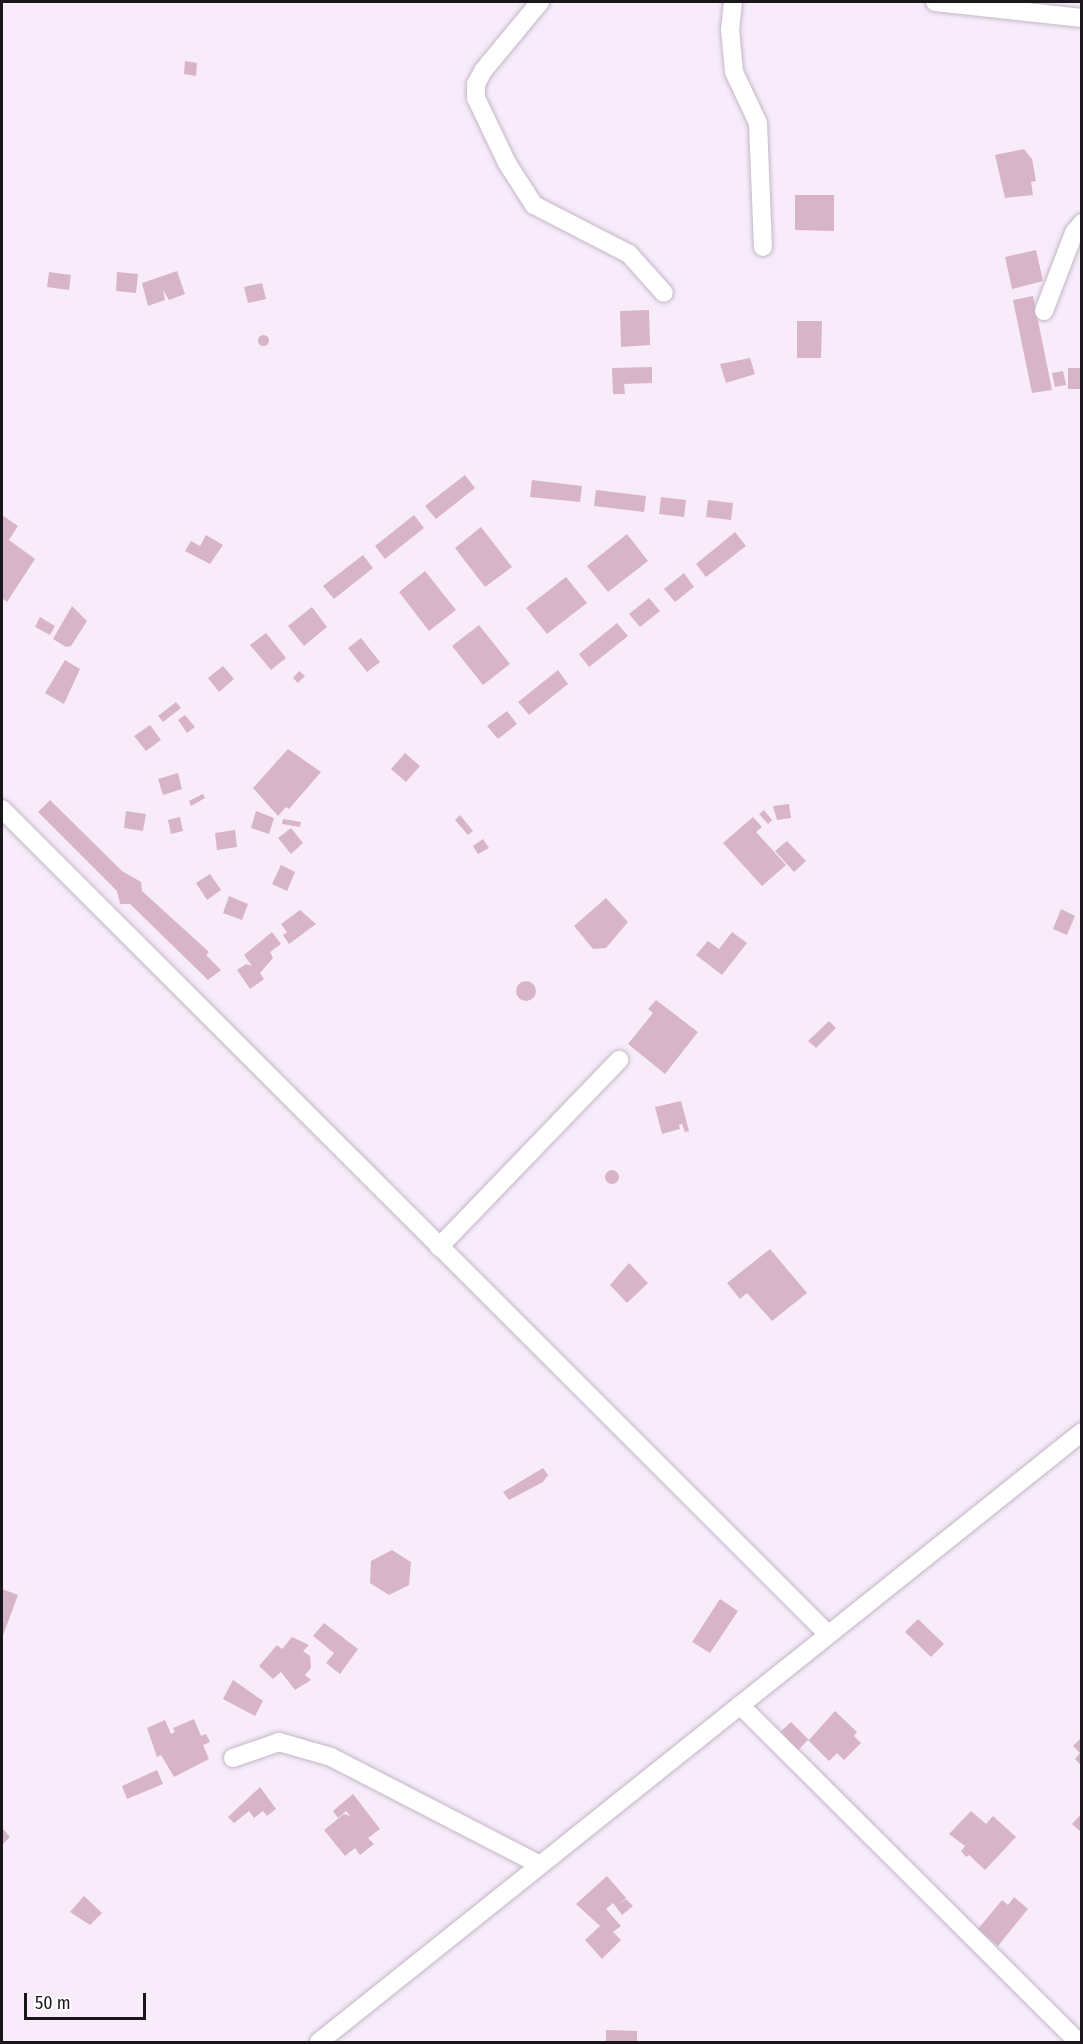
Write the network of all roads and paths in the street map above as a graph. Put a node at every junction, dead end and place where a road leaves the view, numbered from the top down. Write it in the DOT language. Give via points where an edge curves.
graph roads {
  1 [pos="540,2"];
  2 [pos="733,2"];
  3 [pos="935,2"];
  4 [pos="1082,18"];
  5 [pos="1082,222"];
  6 [pos="763,247"];
  7 [pos="664,293"];
  8 [pos="1044,311"];
  9 [pos="2,809"];
  10 [pos="619,1060"];
  11 [pos="440,1247"];
  12 [pos="1082,1432"];
  13 [pos="828,1634"];
  14 [pos="740,1704"];
  15 [pos="233,1758"];
  16 [pos="540,1865"];
  17 [pos="319,2043"];
  18 [pos="1078,2043"];
  1 -- 7 [label="street" via="483,71 476,84 476,98 507,163 534,205 629,254"];
  2 -- 6 [label="street" via="730,29 734,72 758,123"];
  3 -- 4 [label="street"];
  5 -- 8 [label="street" via="1074,233"];
  9 -- 11 [label="street"];
  10 -- 11 [label="street"];
  11 -- 13 [label="street"];
  12 -- 13 [label="street"];
  13 -- 14 [label="street"];
  14 -- 16 [label="street"];
  14 -- 18 [label="street"];
  15 -- 16 [label="street" via="279,1742 331,1757"];
  16 -- 17 [label="street"];
}
